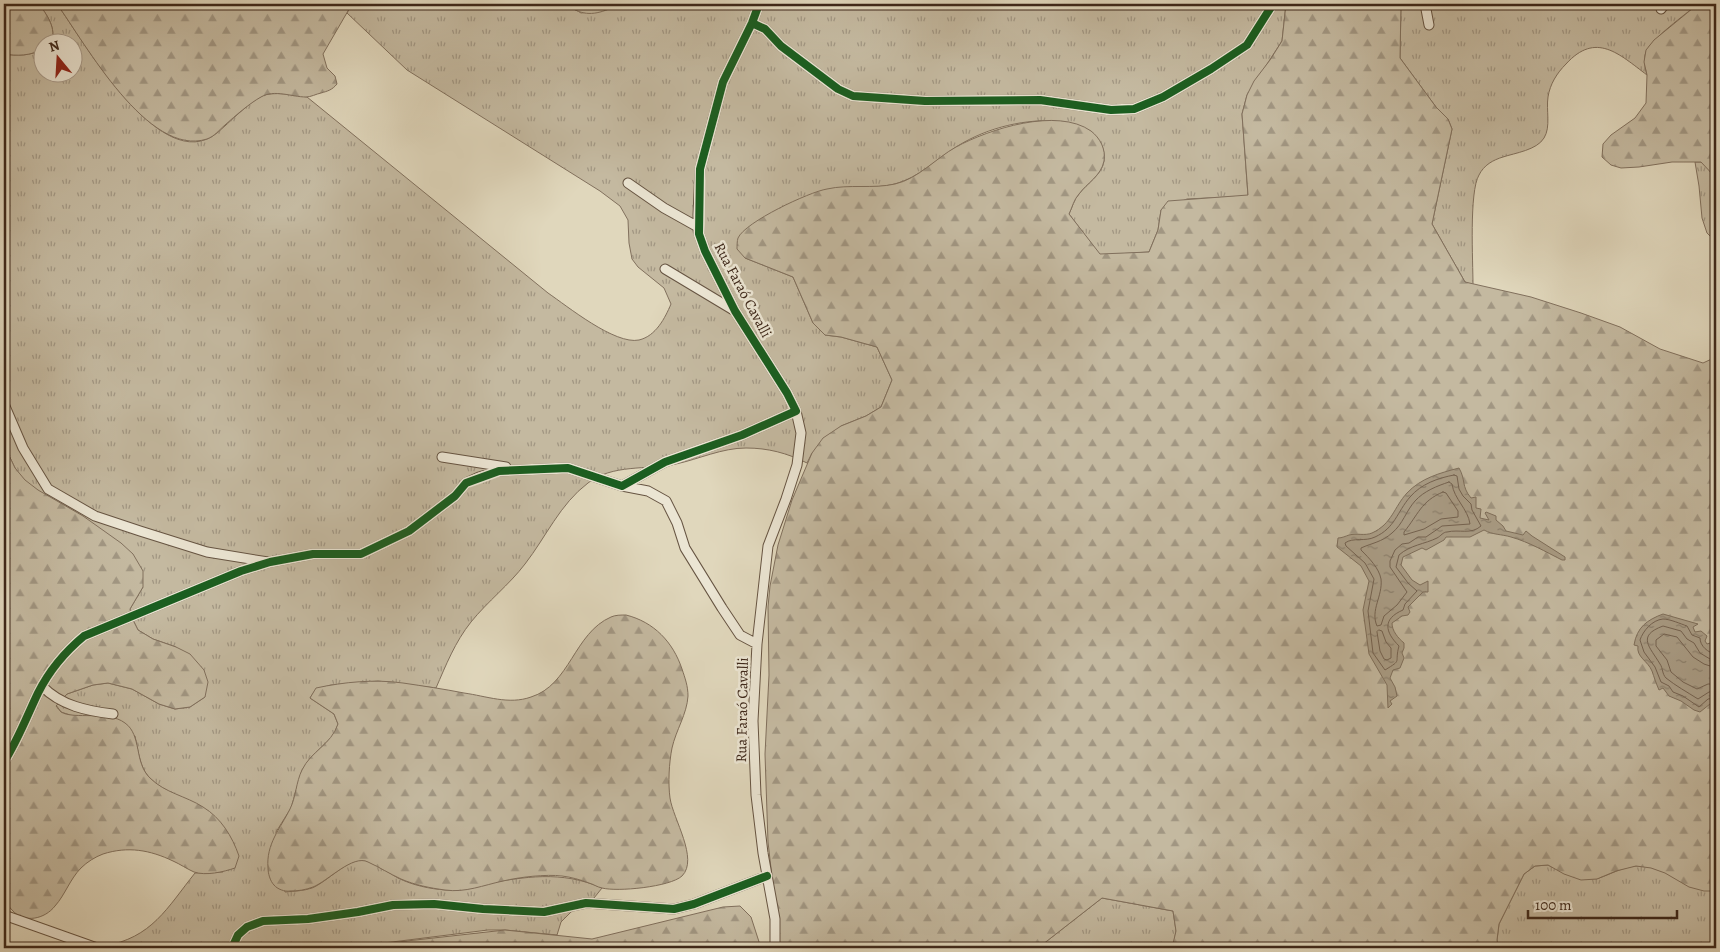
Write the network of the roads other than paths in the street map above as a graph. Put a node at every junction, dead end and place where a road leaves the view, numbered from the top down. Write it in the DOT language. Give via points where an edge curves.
graph roads {
  1 [pos="759,4"];
  2 [pos="1273,4"];
  3 [pos="1425,4"];
  4 [pos="752,23"];
  5 [pos="1430,25"];
  6 [pos="628,183"];
  7 [pos="698,227"];
  8 [pos="665,269"];
  9 [pos="735,311"];
  10 [pos="4,404"];
  11 [pos="796,411"];
  12 [pos="442,457"];
  13 [pos="524,470"];
  14 [pos="622,486"];
  15 [pos="270,562"];
  16 [pos="757,644"];
  17 [pos="42,686"];
  18 [pos="114,714"];
  19 [pos="4,762"];
  20 [pos="767,876"];
  21 [pos="4,915"];
  22 [pos="96,948"];
  23 [pos="232,948"];
  24 [pos="775,948"];
  1 -- 4 [label="street, Rua Faraó Cavalli"];
  2 -- 4 [label="street" via="1246,45 1211,69 1163,97 1134,109 1111,110 1040,100 870,99 853,96 838,89 781,46 765,29"];
  3 -- 5 [label="street"];
  4 -- 7 [label="street, Rua Faraó Cavalli" via="723,82 700,169"];
  6 -- 7 [label="street"];
  7 -- 9 [label="street, Rua Faraó Cavalli" via="705,252"];
  8 -- 9 [label="street"];
  9 -- 11 [label="street, Rua Faraó Cavalli" via="788,393"];
  10 -- 15 [label="street" via="23,448 48,489 95,516 140,532 207,552"];
  11 -- 14 [label="street" via="742,435 665,462"];
  11 -- 16 [label="street, Rua Faraó Cavalli" via="801,433 797,465 768,546"];
  12 -- 13 [label="street"];
  13 -- 14 [label="street" via="568,468"];
  13 -- 15 [label="street" via="499,471 466,483 455,496 409,531 361,554 313,554"];
  14 -- 16 [label="street" via="648,491 666,501 685,548 712,592 740,635"];
  15 -- 17 [label="street" via="84,636 57,664"];
  16 -- 20 [label="street, Rua Faraó Cavalli" via="753,722 756,795"];
  17 -- 18 [label="street" via="79,708"];
  17 -- 19 [label="street"];
  20 -- 23 [label="street" via="674,909 586,902 544,912 434,904 401,905 308,920 263,921 247,927 238,935"];
  20 -- 24 [label="street, Rua Faraó Cavalli" via="775,919"];
  21 -- 22 [label="street"];
}
